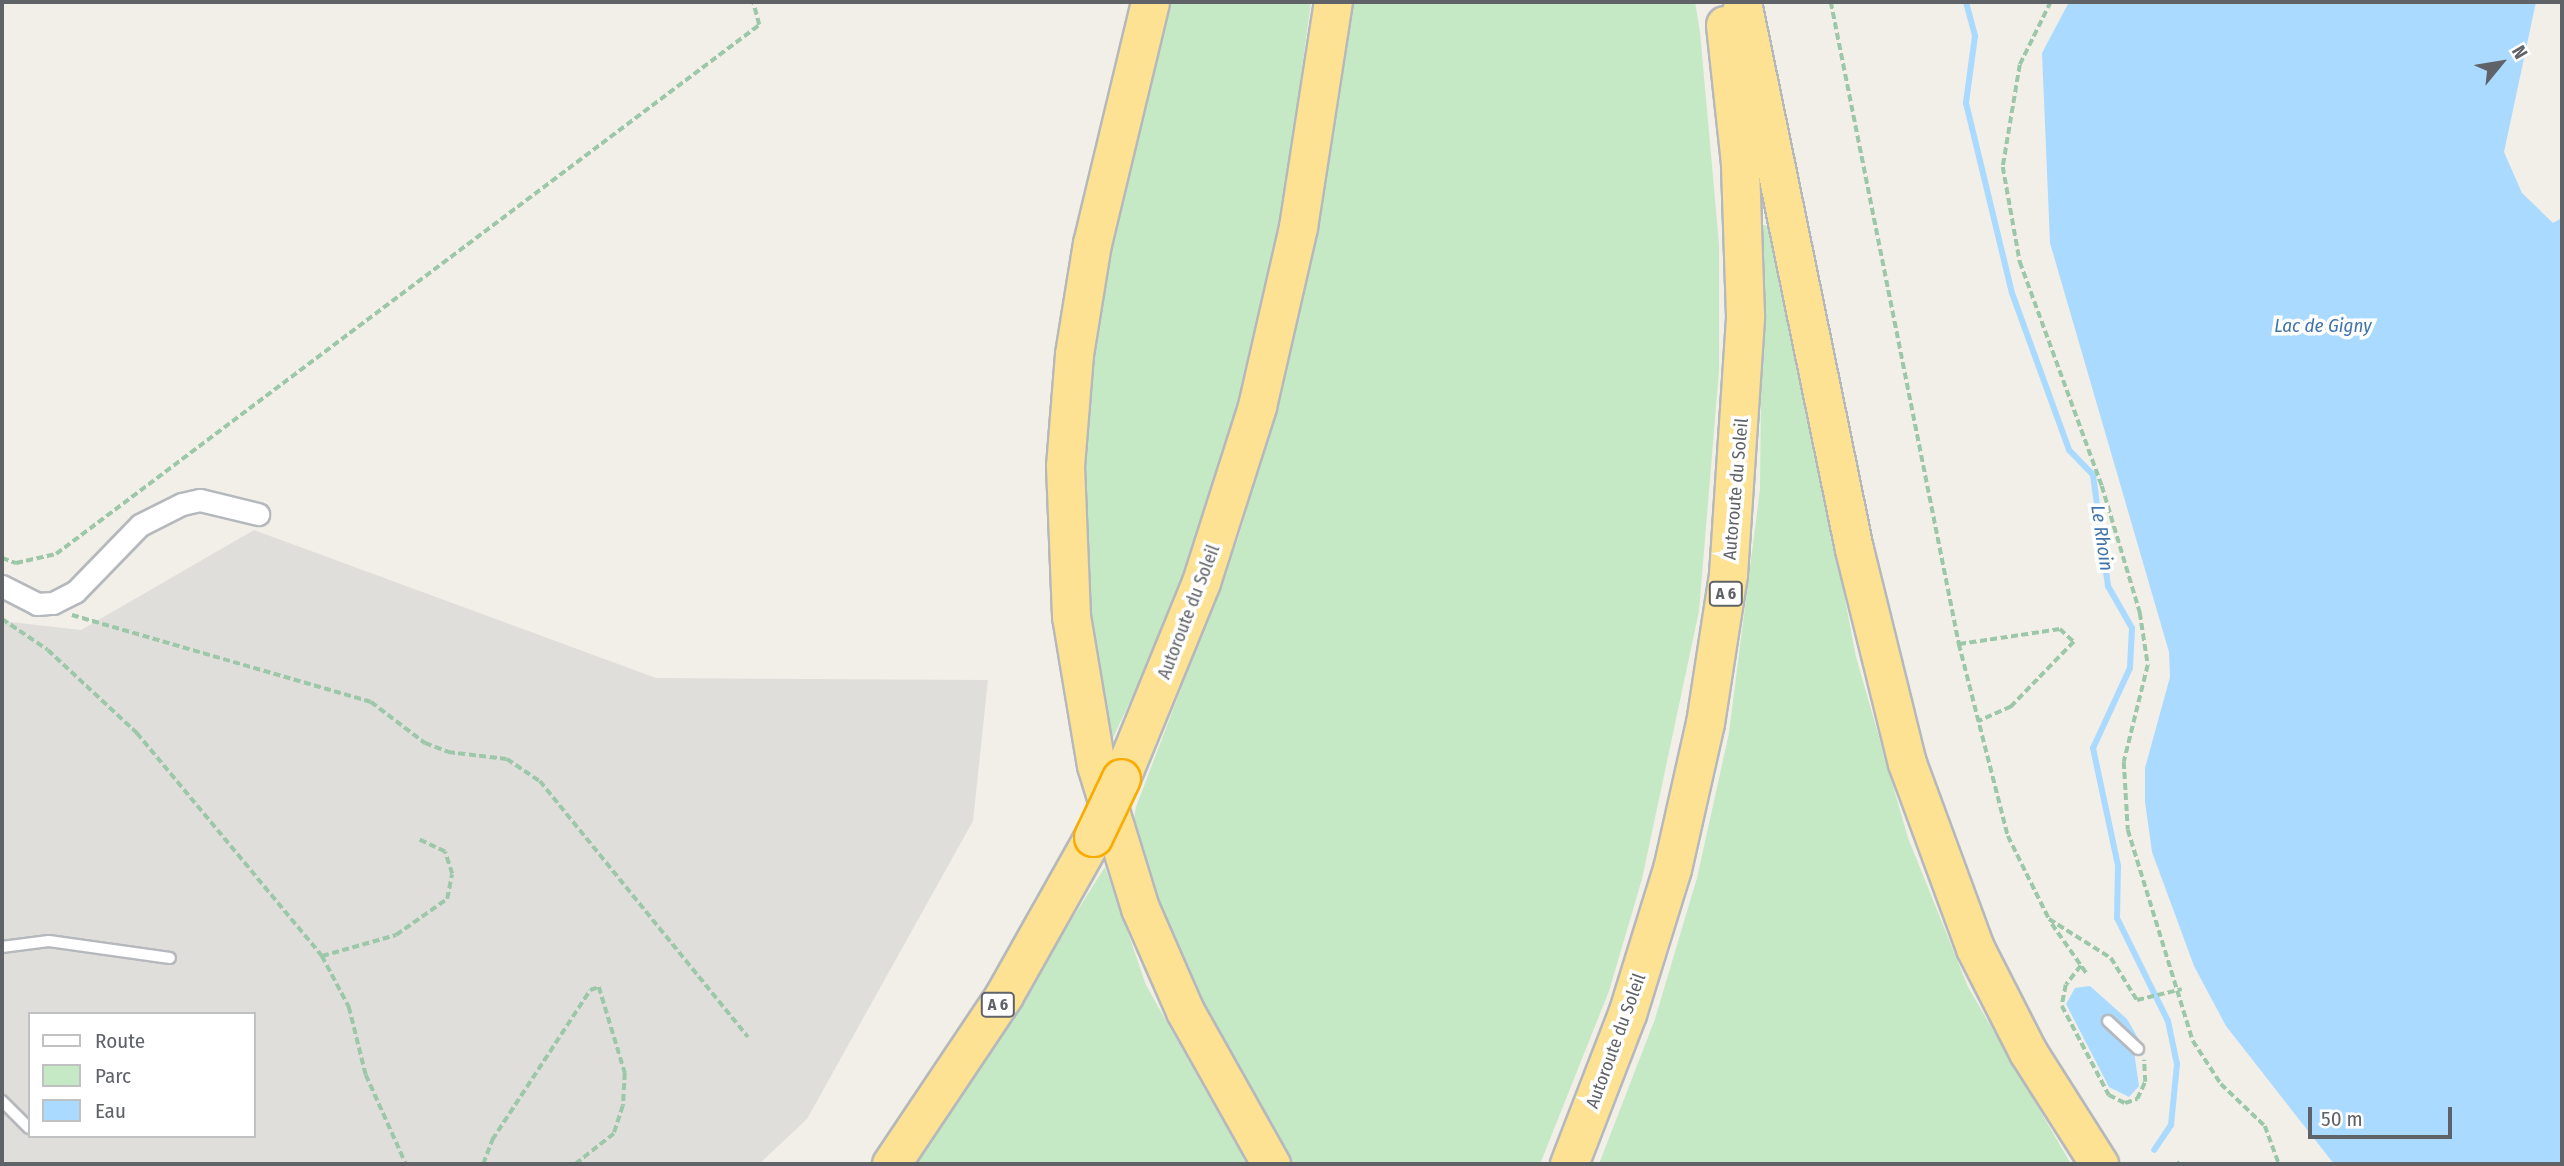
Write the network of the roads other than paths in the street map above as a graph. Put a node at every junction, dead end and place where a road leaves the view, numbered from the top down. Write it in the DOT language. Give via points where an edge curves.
graph roads {
  1 [pos="1150,2"];
  2 [pos="1333,2"];
  3 [pos="1723,2"];
  4 [pos="1742,2"];
  5 [pos="258,514"];
  6 [pos="2,586"];
  7 [pos="2,947"];
  8 [pos="170,958"];
  9 [pos="2108,1021"];
  10 [pos="2138,1049"];
  11 [pos="2,1101"];
  12 [pos="28,1127"];
  13 [pos="891,1164"];
  14 [pos="1271,1164"];
  15 [pos="1569,1164"];
  16 [pos="2099,1164"];
  1 -- 14 [label="highway" via="1091,243 1075,341 1065,466 1071,616 1096,765 1140,908 1190,1022"];
  2 -- 13 [label="highway, Autoroute du Soleil / A 6, bridge" via="1301,215 1257,407 1201,582 1093,837 1004,995"];
  3 -- 15 [label="highway, Autoroute du Soleil / A 6" via="1739,151 1745,316 1728,574 1672,869 1627,1014"];
  4 -- 16 [label="highway" via="1854,549 1907,763 1980,960 2046,1084"];
  5 -- 6 [label="street" via="200,500 182,504 140,525 75,592 53,603 37,604"];
  7 -- 8 [label="lane" via="50,941"];
  9 -- 10 [label="lane"];
  11 -- 12 [label="lane"];
}
